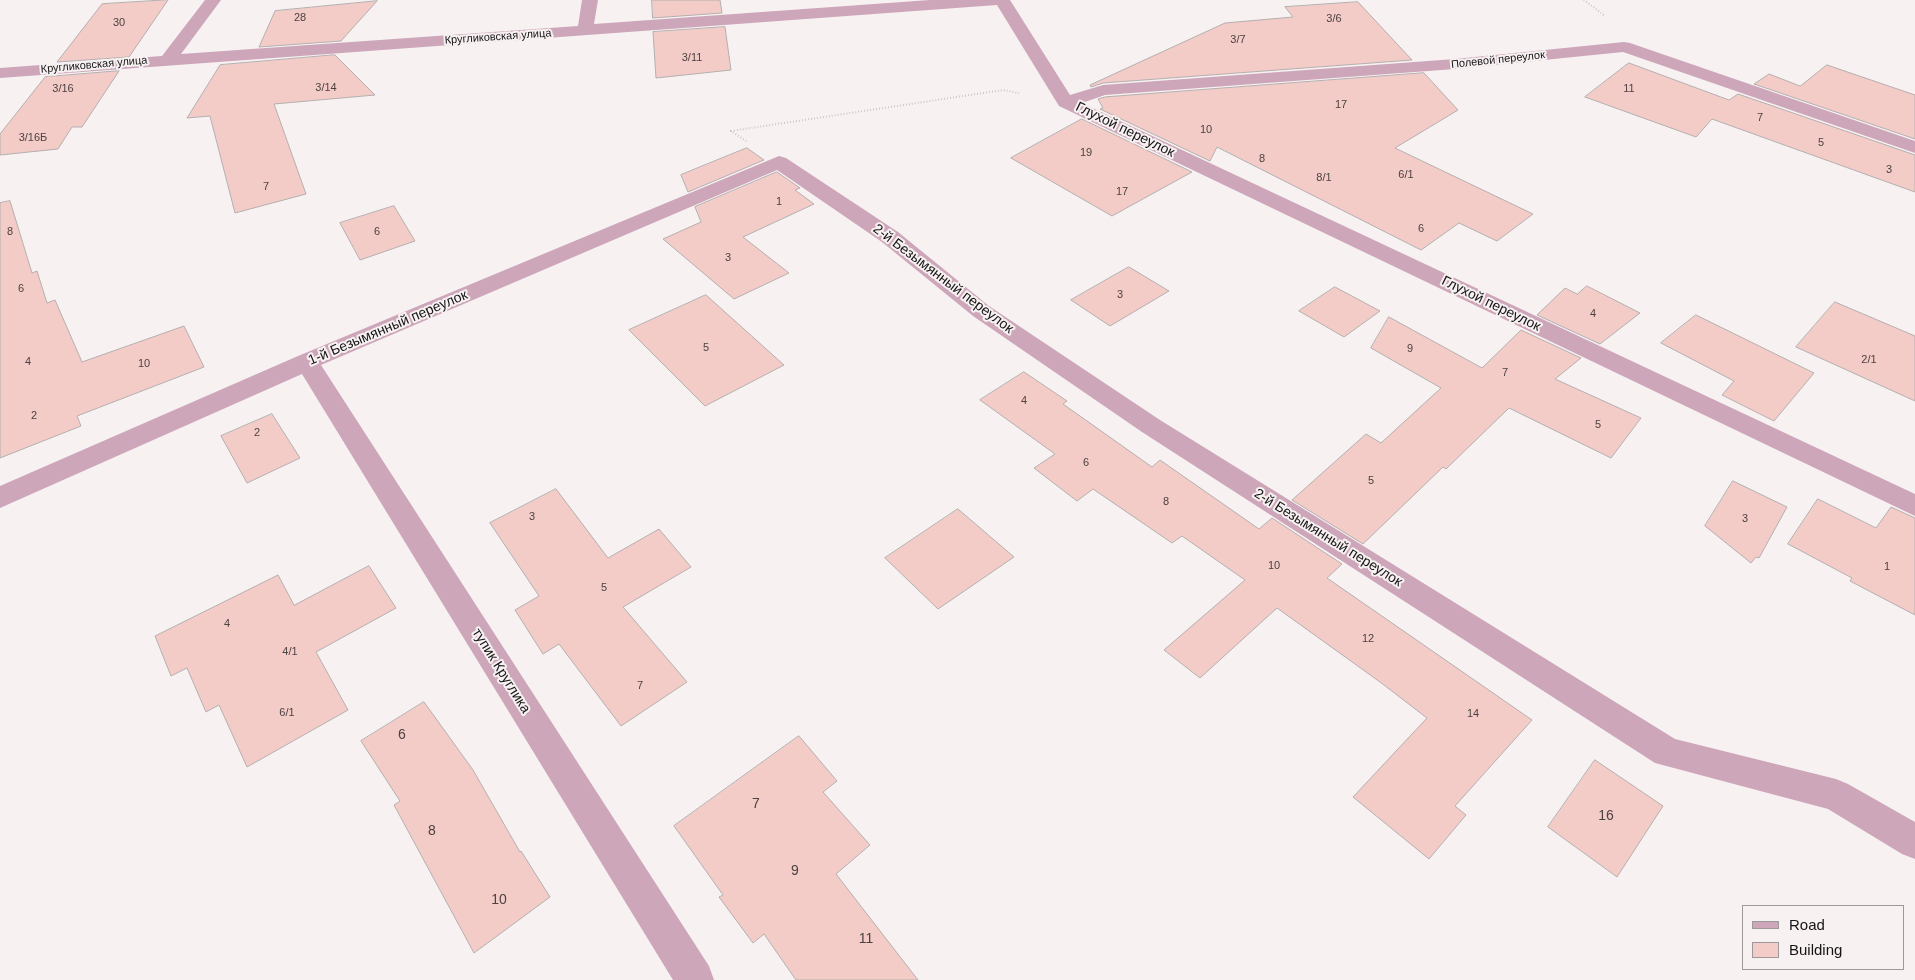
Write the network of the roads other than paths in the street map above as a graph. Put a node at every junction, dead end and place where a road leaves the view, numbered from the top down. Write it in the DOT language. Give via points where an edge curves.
graph roads {
  1 [pos="214,0"];
  2 [pos="590,0"];
  3 [pos="996,0"];
  4 [pos="1002,0"];
  5 [pos="955,1"];
  6 [pos="585,31"];
  7 [pos="169,59"];
  8 [pos="0,73"];
  9 [pos="1066,102"];
  10 [pos="1915,147"];
  11 [pos="779,162"];
  12 [pos="307,362"];
  13 [pos="0,498"];
  14 [pos="1915,506"];
  15 [pos="1915,842"];
  16 [pos="695,980"];
  1 -- 7 [label="street"];
  2 -- 6 [label="street"];
  3 -- 5 [label="street, Кругликовская улица"];
  4 -- 9 [label="street"];
  5 -- 6 [label="street, Кругликовская улица"];
  6 -- 7 [label="street, Кругликовская улица"];
  7 -- 8 [label="street, Кругликовская улица"];
  9 -- 10 [label="street, Полевой переулок" via="1103,90 1456,64 1624,47"];
  9 -- 14 [label="street, Глухой переулок"];
  11 -- 12 [label="street, 1-й Безымянный переулок"];
  11 -- 15 [label="street, 2-й Безымянный переулок" via="890,237 981,311 1151,426 1667,752 1836,795"];
  12 -- 13 [label="street, 1-й Безымянный переулок"];
  12 -- 16 [label="street, тупик Круглика"];
}
